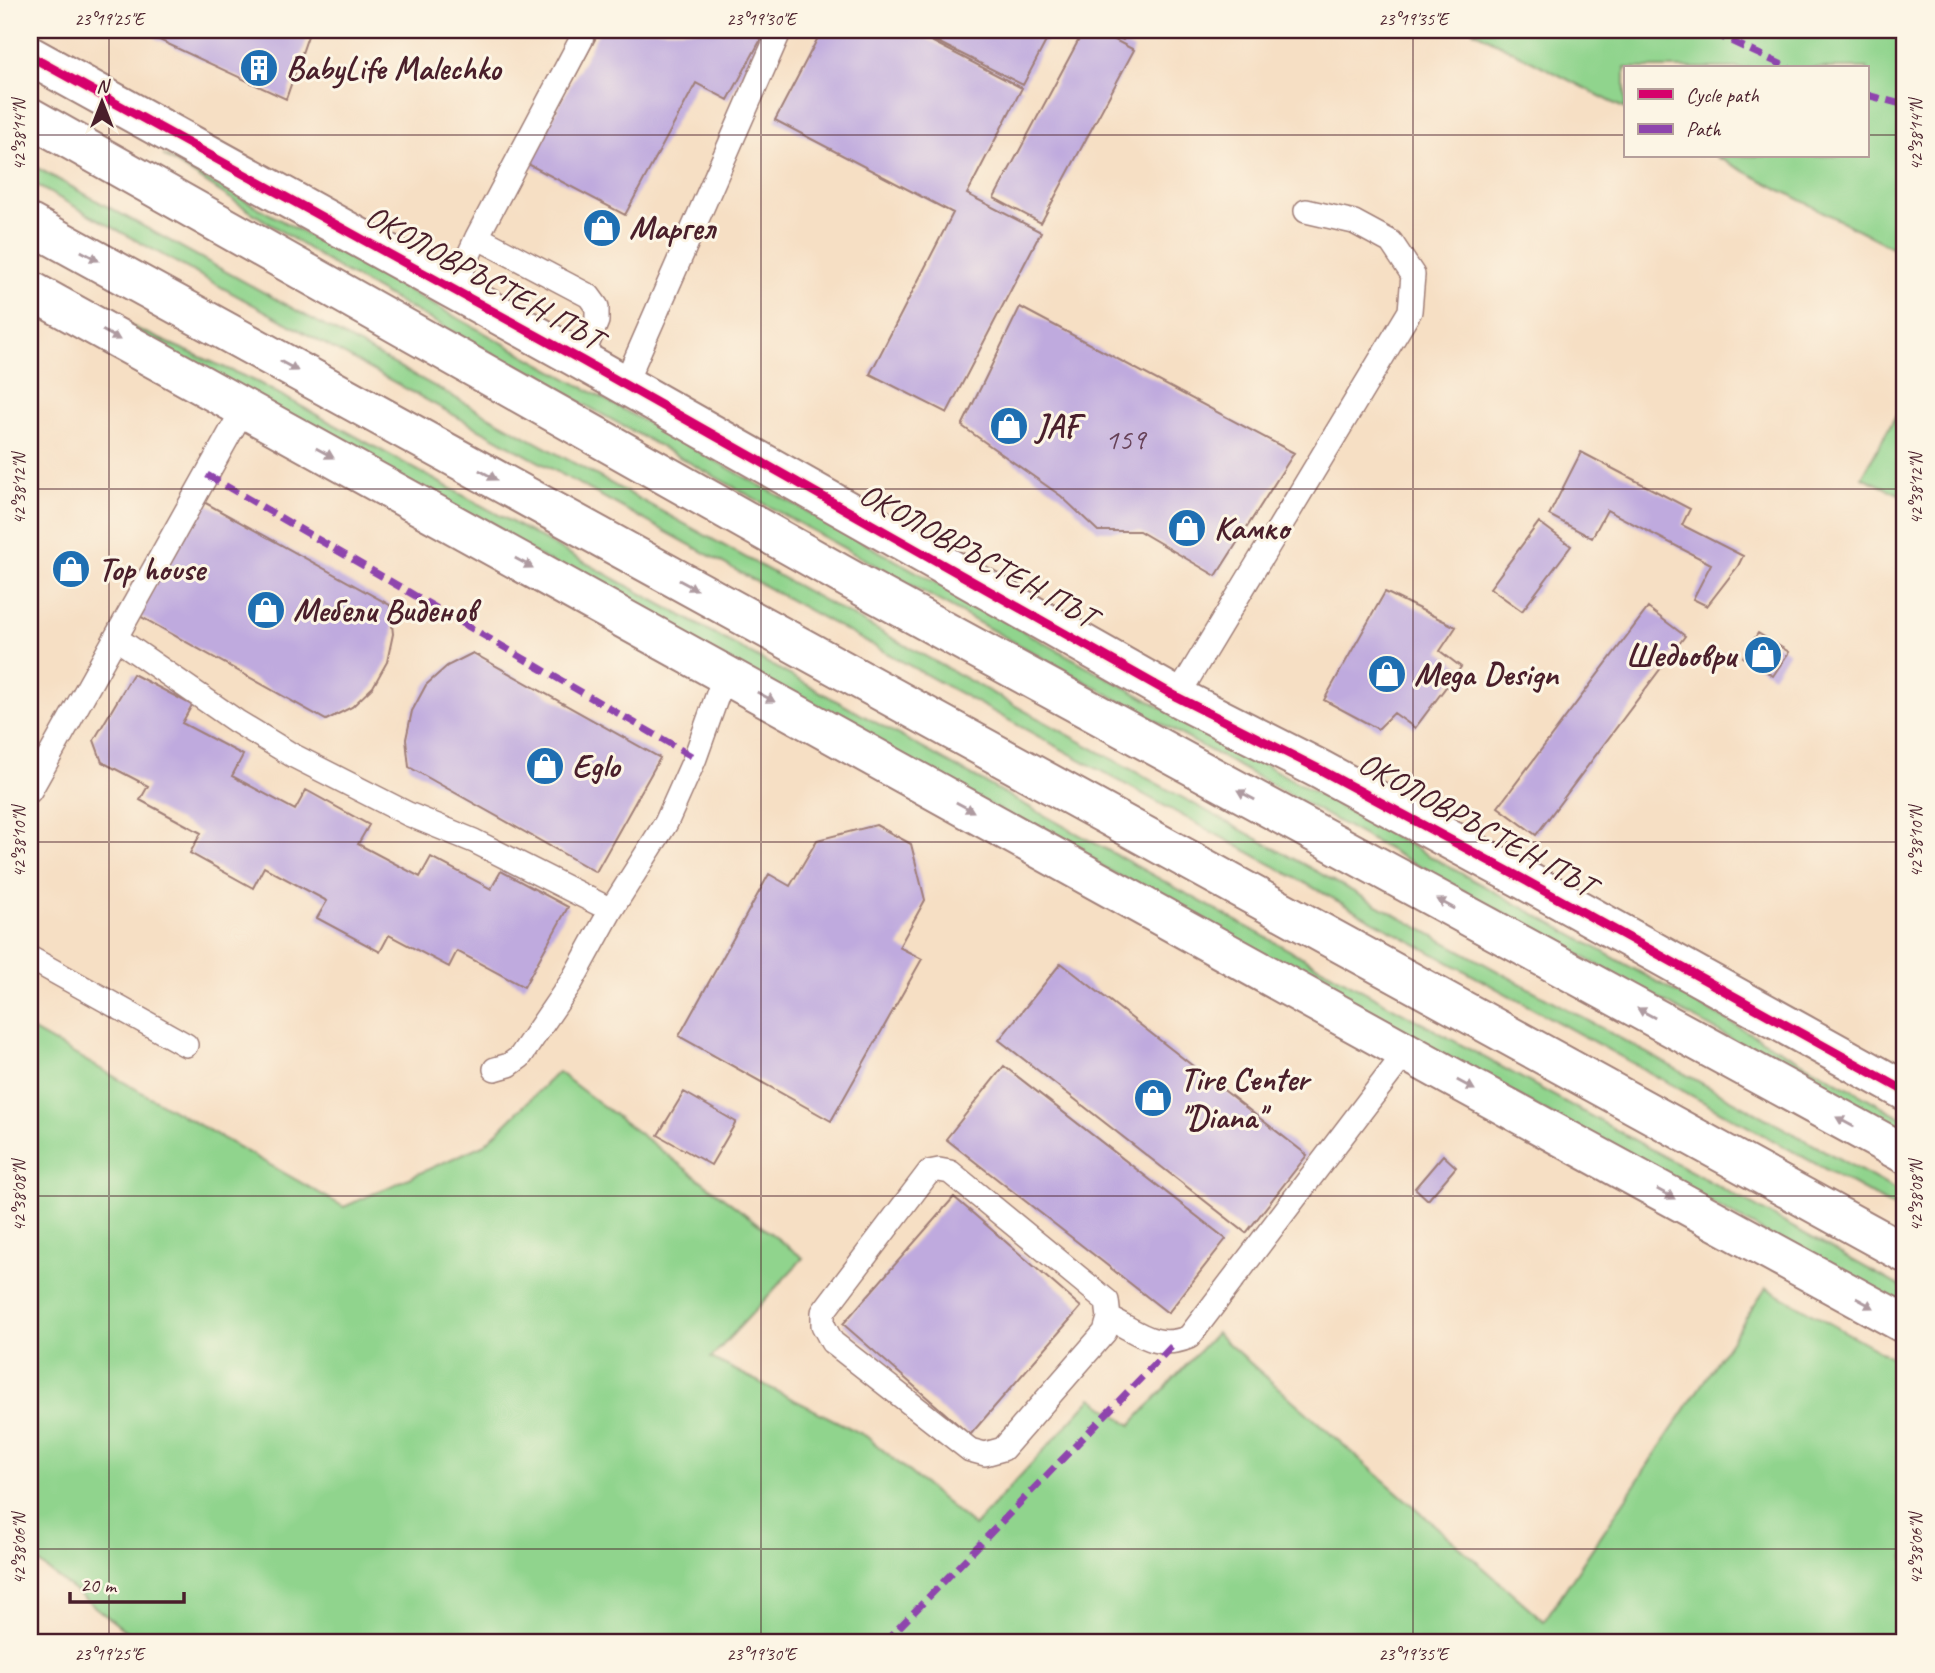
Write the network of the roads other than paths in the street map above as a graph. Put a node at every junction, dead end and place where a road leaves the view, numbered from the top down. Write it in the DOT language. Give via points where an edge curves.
graph roads {
  1 [pos="583,30"];
  2 [pos="780,30"];
  3 [pos="30,56"];
  4 [pos="30,117"];
  5 [pos="1306,211"];
  6 [pos="30,223"];
  7 [pos="477,237"];
  8 [pos="30,290"];
  9 [pos="453,290"];
  10 [pos="580,360"];
  11 [pos="624,386"];
  12 [pos="244,408"];
  13 [pos="116,638"];
  14 [pos="725,674"];
  15 [pos="1177,697"];
  16 [pos="30,791"];
  17 [pos="611,910"];
  18 [pos="30,958"];
  19 [pos="186,1045"];
  20 [pos="1406,1052"];
  21 [pos="495,1069"];
  22 [pos="1905,1091"];
  23 [pos="1905,1154"];
  24 [pos="1905,1253"];
  25 [pos="1109,1318"];
  26 [pos="1905,1324"];
  1 -- 7 [label="lane"];
  2 -- 11 [label="lane"];
  3 -- 9 [label="main road, ОКОЛОВРЪСТЕН ПЪТ"];
  23 -- 4 [label="main road, one-way" via="875,593"];
  5 -- 15 [label="lane" via="1354,222 1391,243 1413,275 1409,311"];
  6 -- 24 [label="main road, one-way"];
  7 -- 9 [label="lane"];
  7 -- 10 [label="lane" via="589,296 597,307 597,321"];
  8 -- 12 [label="main road, one-way"];
  9 -- 10 [label="main road, ОКОЛОВРЪСТЕН ПЪТ"];
  10 -- 11 [label="main road, ОКОЛОВРЪСТЕН ПЪТ"];
  11 -- 15 [label="main road, ОКОЛОВРЪСТЕН ПЪТ"];
  12 -- 13 [label="lane"];
  12 -- 14 [label="main road, one-way"];
  13 -- 16 [label="lane"];
  13 -- 17 [label="lane" via="292,755"];
  14 -- 17 [label="lane" via="666,823"];
  14 -- 20 [label="main road, one-way"];
  15 -- 22 [label="main road, ОКОЛОВРЪСТЕН ПЪТ" via="1343,781"];
  17 -- 21 [label="lane" via="572,981 520,1057"];
  18 -- 19 [label="lane"];
  20 -- 25 [label="lane" via="1189,1337 1175,1343 1157,1342"];
  20 -- 26 [label="main road, one-way"];
  25 -- 25 [label="lane" via="1107,1301 950,1172 939,1170 929,1172 823,1312 823,1325 832,1342 970,1450 985,1454 1003,1449 1105,1332"];
}
